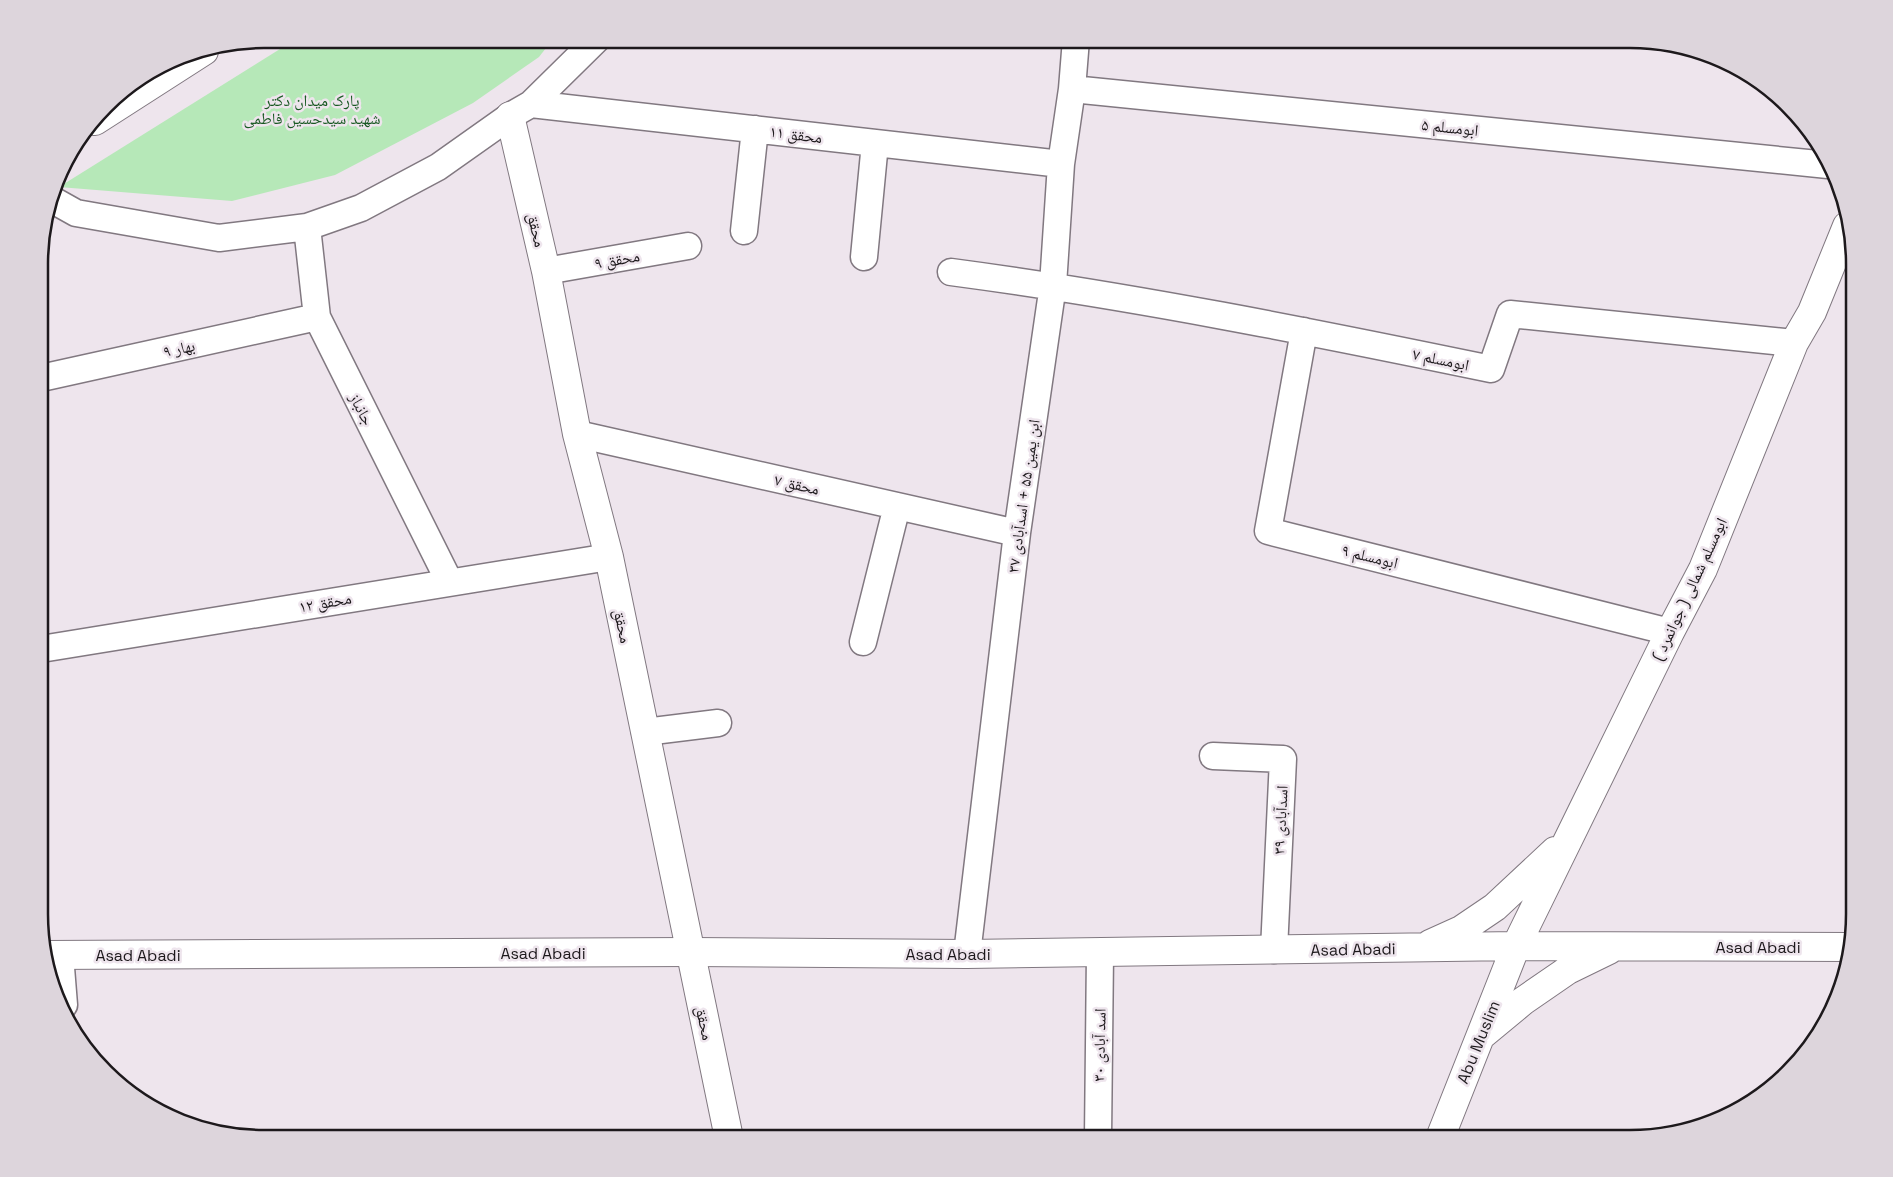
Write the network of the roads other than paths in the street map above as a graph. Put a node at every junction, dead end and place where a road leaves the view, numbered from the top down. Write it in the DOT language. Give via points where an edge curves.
graph roads {
  1 [pos="587,48"];
  2 [pos="1075,48"];
  3 [pos="188,61"];
  4 [pos="1072,88"];
  5 [pos="112,110"];
  6 [pos="520,110"];
  7 [pos="755,129"];
  8 [pos="875,143"];
  9 [pos="1061,164"];
  10 [pos="1821,164"];
  11 [pos="57,202"];
  12 [pos="307,227"];
  13 [pos="744,231"];
  14 [pos="1843,233"];
  15 [pos="688,246"];
  16 [pos="864,257"];
  17 [pos="546,271"];
  18 [pos="951,272"];
  19 [pos="1053,285"];
  20 [pos="317,318"];
  21 [pos="1304,331"];
  22 [pos="1794,343"];
  23 [pos="48,376"];
  24 [pos="577,434"];
  25 [pos="898,506"];
  26 [pos="1017,532"];
  27 [pos="609,557"];
  28 [pos="449,582"];
  29 [pos="1670,632"];
  30 [pos="863,642"];
  31 [pos="48,648"];
  32 [pos="718,723"];
  33 [pos="645,732"];
  34 [pos="1213,756"];
  35 [pos="1570,836"];
  36 [pos="1516,946"];
  37 [pos="1615,947"];
  38 [pos="1843,947"];
  39 [pos="1423,948"];
  40 [pos="1274,950"];
  41 [pos="690,952"];
  42 [pos="1100,953"];
  43 [pos="967,954"];
  44 [pos="53,955"];
  45 [pos="59,984"];
  46 [pos="1480,1036"];
  47 [pos="727,1130"];
  48 [pos="1098,1130"];
  49 [pos="1443,1130"];
  1 -- 6 [label="street"];
  2 -- 4 [label="street, ابن یمین ۵۵ + اسدآبادی ۳۷"];
  3 -- 5 [label="main road"];
  4 -- 9 [label="street, ابن یمین ۵۵ + اسدآبادی ۳۷"];
  4 -- 10 [label="street, ابومسلم ۵"];
  6 -- 7 [label="street, محقق ۱۱"];
  6 -- 12 [label="street" via="438,167 362,208"];
  6 -- 17 [label="main road, محقق"];
  7 -- 8 [label="street, محقق ۱۱"];
  7 -- 13 [label="street"];
  8 -- 9 [label="street, محقق ۱۱"];
  8 -- 16 [label="street"];
  9 -- 19 [label="street, ابن یمین ۵۵ + اسدآبادی ۳۷"];
  11 -- 12 [label="street" via="76,213 219,238"];
  12 -- 20 [label="street, جانباز"];
  14 -- 22 [label="main road, ابومسلم شمالی ( جوانمرد )" via="1812,312"];
  15 -- 17 [label="street, محقق ۹"];
  17 -- 24 [label="main road, محقق"];
  18 -- 19 [label="street, ابومسلم ۷"];
  19 -- 21 [label="street, ابومسلم ۷"];
  19 -- 26 [label="street, ابن یمین ۵۵ + اسدآبادی ۳۷"];
  20 -- 23 [label="street, بهار ۹"];
  20 -- 28 [label="street, جانباز"];
  21 -- 22 [label="street, ابومسلم ۷" via="1491,369 1510,314"];
  21 -- 29 [label="street, ابومسلم ۹" via="1268,531"];
  22 -- 29 [label="main road, ابومسلم شمالی ( جوانمرد )" via="1703,569"];
  24 -- 25 [label="street, محقق ۷"];
  24 -- 27 [label="main road, محقق"];
  25 -- 26 [label="street, محقق ۷"];
  25 -- 30 [label="street"];
  26 -- 43 [label="street, ابن یمین ۵۵ + اسدآبادی ۳۷"];
  27 -- 28 [label="street, محقق ۱۲"];
  27 -- 33 [label="main road, محقق"];
  28 -- 31 [label="street, محقق ۱۲"];
  29 -- 35 [label="main road, ابومسلم شمالی ( جوانمرد )"];
  32 -- 33 [label="street"];
  33 -- 41 [label="main road, محقق"];
  34 -- 40 [label="street, اسدآبادی ۳۹" via="1283,759"];
  35 -- 36 [label="main road, ابومسلم شمالی ( جوانمرد )"];
  35 -- 39 [label="main road" via="1495,907 1461,930"];
  36 -- 37 [label="main road, Asad Abadi"];
  36 -- 39 [label="main road, Asad Abadi"];
  36 -- 46 [label="main road, Abu Muslim"];
  37 -- 38 [label="main road, Asad Abadi"];
  37 -- 46 [label="main road" via="1568,970"];
  39 -- 40 [label="main road, Asad Abadi"];
  40 -- 42 [label="main road, Asad Abadi"];
  41 -- 43 [label="main road, Asad Abadi"];
  41 -- 44 [label="main road, Asad Abadi"];
  41 -- 47 [label="main road, محقق"];
  42 -- 43 [label="main road, Asad Abadi"];
  42 -- 48 [label="street, اسد آبادی ۳۰"];
  44 -- 45 [label="street"];
  46 -- 49 [label="main road, Abu Muslim"];
}
